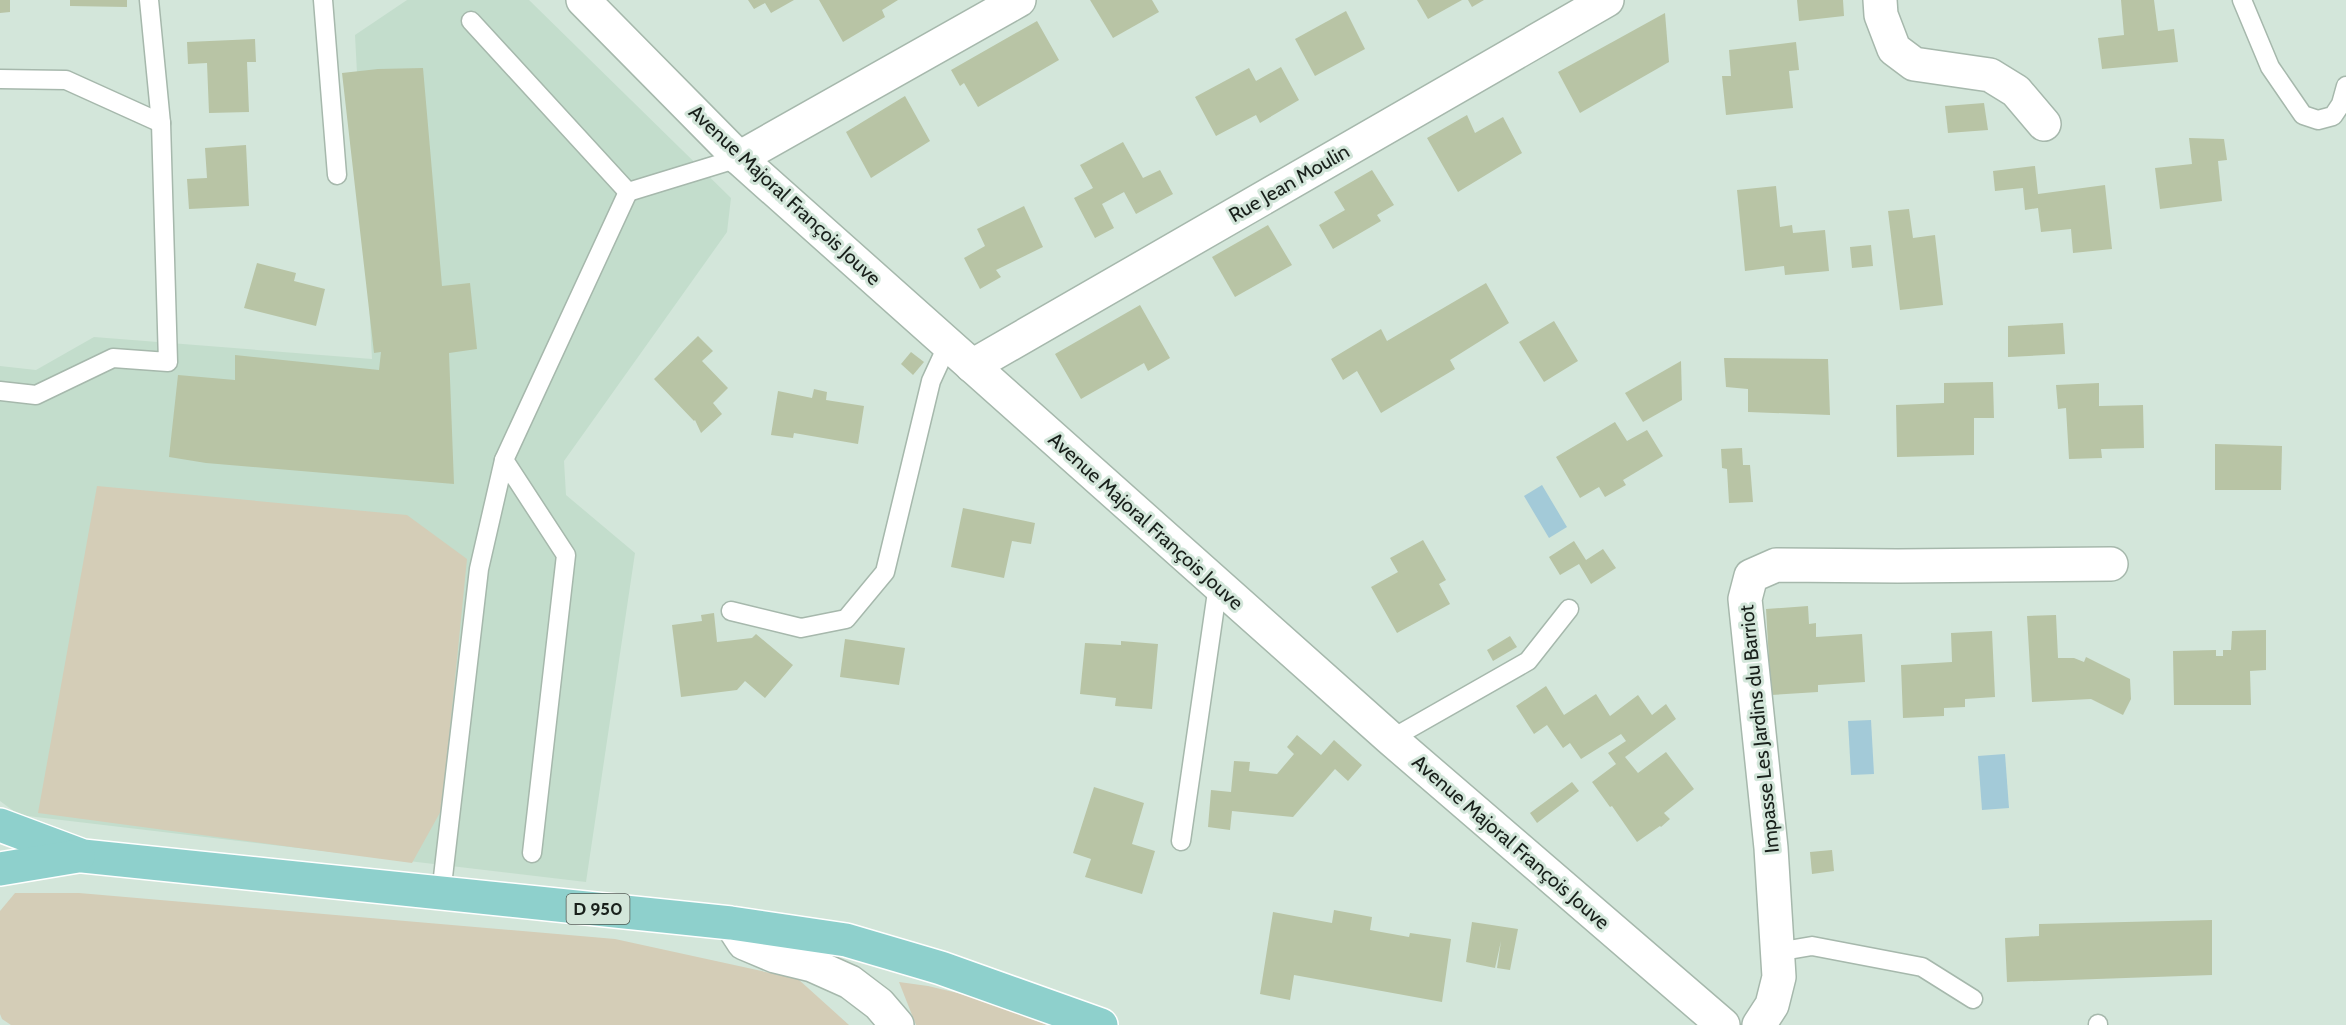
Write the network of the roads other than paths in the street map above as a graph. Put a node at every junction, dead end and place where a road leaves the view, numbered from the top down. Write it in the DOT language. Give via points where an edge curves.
graph roads {
  1 [pos="149,0"];
  2 [pos="323,0"];
  3 [pos="584,0"];
  4 [pos="1018,0"];
  5 [pos="1606,0"];
  6 [pos="1880,0"];
  7 [pos="2242,0"];
  8 [pos="471,21"];
  9 [pos="0,79"];
  10 [pos="2346,86"];
  11 [pos="161,123"];
  12 [pos="2044,124"];
  13 [pos="738,158"];
  14 [pos="337,175"];
  15 [pos="628,192"];
  16 [pos="948,344"];
  17 [pos="972,366"];
  18 [pos="0,391"];
  19 [pos="504,460"];
  20 [pos="2111,564"];
  21 [pos="1218,585"];
  22 [pos="1569,609"];
  23 [pos="731,611"];
  24 [pos="1391,739"];
  25 [pos="0,825"];
  26 [pos="1181,841"];
  27 [pos="532,853"];
  28 [pos="83,856"];
  29 [pos="0,869"];
  30 [pos="441,894"];
  31 [pos="731,923"];
  32 [pos="1777,952"];
  33 [pos="1973,999"];
  34 [pos="897,1025"];
  35 [pos="1101,1025"];
  36 [pos="1724,1025"];
  37 [pos="1759,1025"];
  1 -- 11 [label="lane"];
  2 -- 14 [label="lane"];
  3 -- 13 [label="street, Avenue Majoral François Jouve"];
  4 -- 13 [label="street"];
  5 -- 17 [label="street, Rue Jean Moulin"];
  6 -- 12 [label="street" via="1881,15 1894,49 1914,64 1990,75 2016,91"];
  7 -- 10 [label="lane" via="2270,66 2302,115 2318,120 2333,116"];
  8 -- 15 [label="lane"];
  9 -- 11 [label="lane" via="66,80"];
  11 -- 18 [label="lane" via="168,362 113,357 36,395"];
  13 -- 15 [label="lane"];
  13 -- 16 [label="street, Avenue Majoral François Jouve"];
  15 -- 19 [label="lane"];
  16 -- 17 [label="street, Avenue Majoral François Jouve"];
  16 -- 23 [label="lane" via="931,381 885,572 846,619 801,628"];
  17 -- 21 [label="street, Avenue Majoral François Jouve"];
  19 -- 27 [label="lane" via="566,555"];
  19 -- 30 [label="lane" via="480,569"];
  20 -- 32 [label="street, Impasse Les Jardins du Barriot" via="1776,565 1751,576 1745,599 1772,848"];
  21 -- 24 [label="street, Avenue Majoral François Jouve"];
  21 -- 26 [label="lane"];
  22 -- 24 [label="lane" via="1528,661"];
  24 -- 36 [label="street, Avenue Majoral François Jouve"];
  25 -- 28 [label="main road, D 950"];
  28 -- 29 [label="main road, D 950"];
  28 -- 30 [label="main road, D 950"];
  30 -- 31 [label="main road, D 950"];
  31 -- 34 [label="street" via="744,943 850,982 879,1004"];
  31 -- 35 [label="main road, D 950" via="846,940 941,968"];
  32 -- 33 [label="lane" via="1812,946 1922,967"];
  32 -- 37 [label="street, Impasse Les Jardins du Barriot" via="1779,977 1772,1005"];
}
